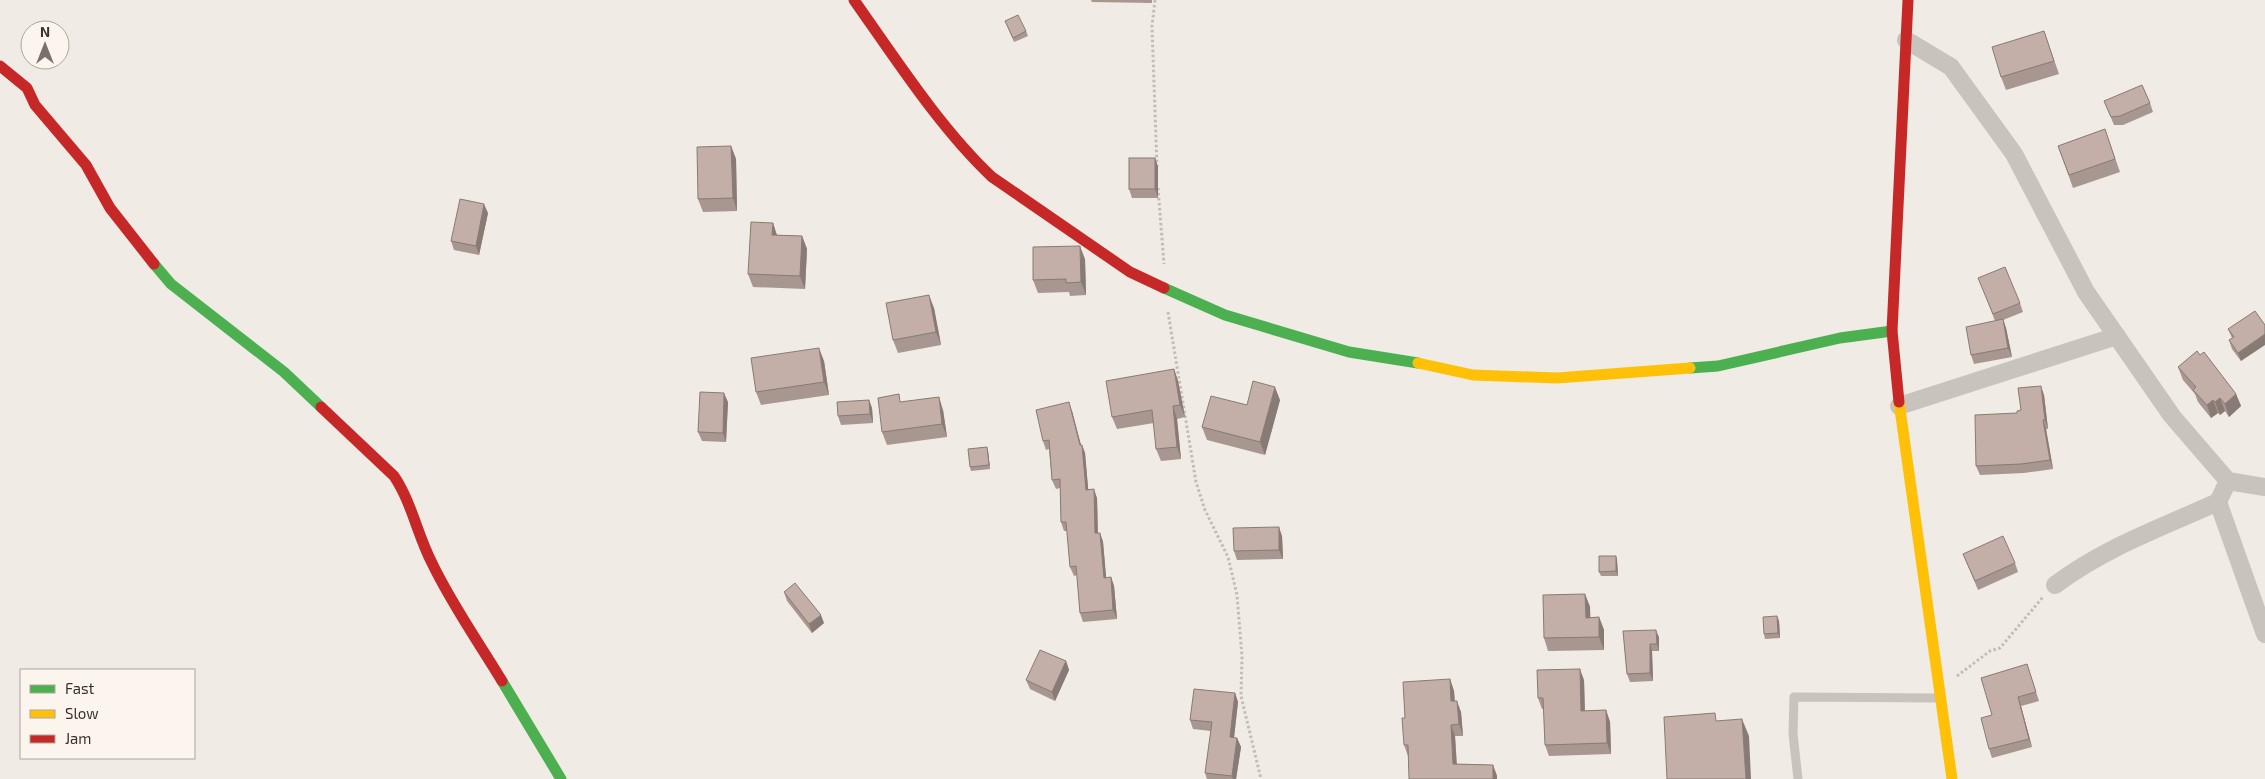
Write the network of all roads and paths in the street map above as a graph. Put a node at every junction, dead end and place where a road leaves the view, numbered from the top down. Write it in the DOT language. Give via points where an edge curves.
graph roads {
  1 [pos="854,0"];
  2 [pos="1155,0"];
  3 [pos="1908,0"];
  4 [pos="1906,40"];
  5 [pos="0,66"];
  6 [pos="1157,175"];
  7 [pos="1158,184"];
  8 [pos="1165,287"];
  9 [pos="1892,331"];
  10 [pos="2116,336"];
  11 [pos="1899,406"];
  12 [pos="2228,481"];
  13 [pos="2265,487"];
  14 [pos="2218,502"];
  15 [pos="2055,585"];
  16 [pos="2265,634"];
  17 [pos="1939,694"];
  18 [pos="561,779"];
  19 [pos="1261,779"];
  20 [pos="1798,779"];
  21 [pos="1952,779"];
  1 -- 8 [label="street" via="904,71 973,159 992,177 1109,260"];
  2 -- 6 [label="path" via="1152,26"];
  3 -- 4 [label="street"];
  4 -- 9 [label="street"];
  4 -- 10 [label="street" via="1951,67 2014,154 2086,292"];
  5 -- 18 [label="street" via="27,88 35,105 86,164 126,230 171,284 284,372 394,476 412,505 432,564"];
  7 -- 8 [label="path"];
  8 -- 9 [label="street" via="1226,315 1349,352 1473,375 1516,378 1718,366 1840,338"];
  8 -- 19 [label="path" via="1196,482 1205,510 1228,557 1237,595 1242,657 1241,696"];
  9 -- 11 [label="street"];
  10 -- 11 [label="street"];
  10 -- 12 [label="street" via="2172,416"];
  11 -- 17 [label="street"];
  12 -- 13 [label="street"];
  12 -- 14 [label="street"];
  14 -- 15 [label="street" via="2120,545"];
  14 -- 16 [label="street"];
  15 -- 17 [label="path" via="2000,648 1990,651"];
  17 -- 20 [label="lane" via="1794,697 1793,734"];
  17 -- 21 [label="street"];
}
